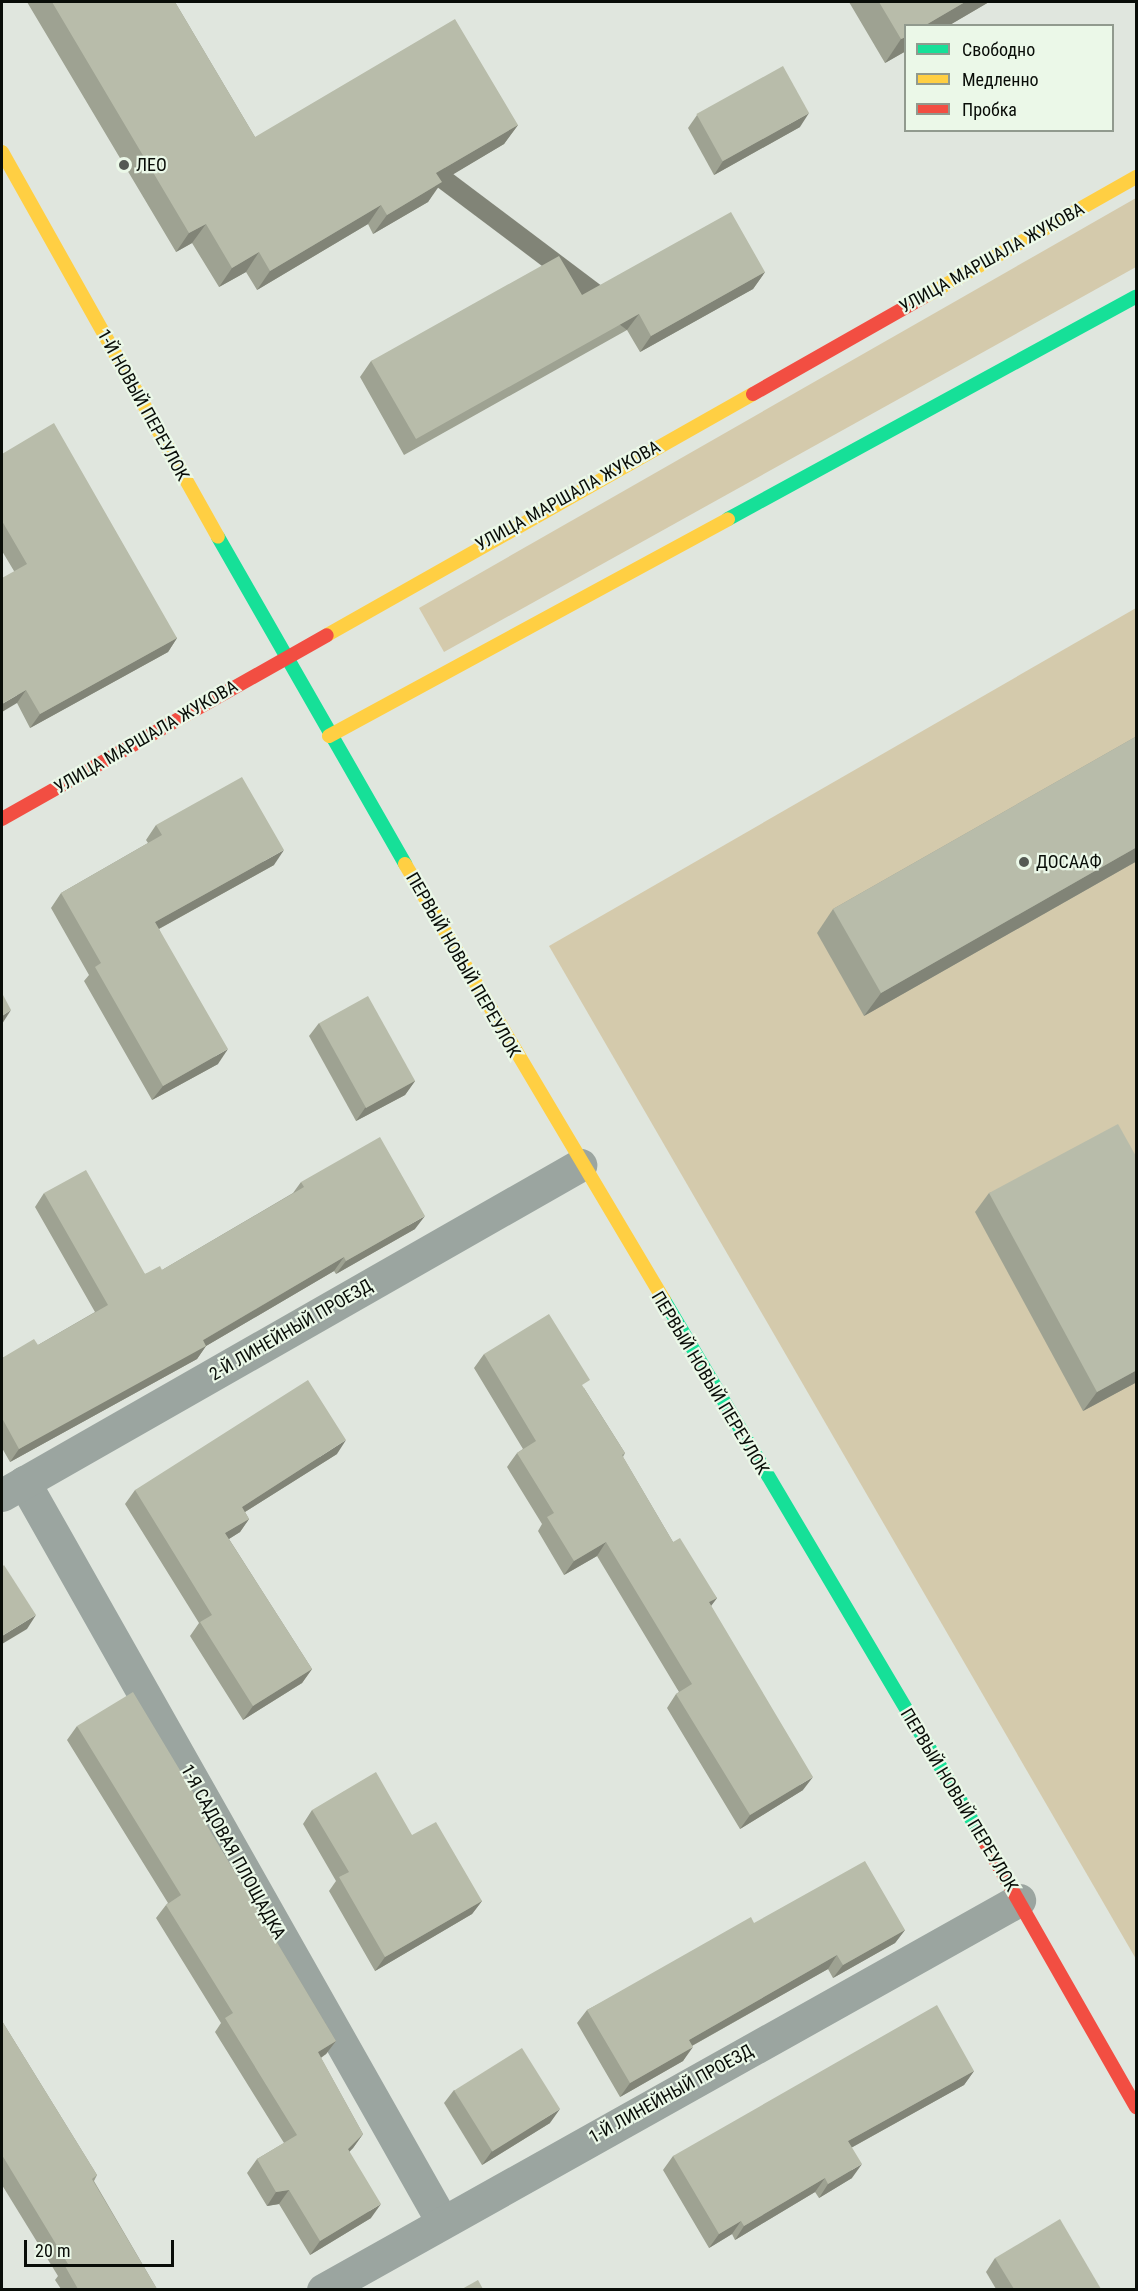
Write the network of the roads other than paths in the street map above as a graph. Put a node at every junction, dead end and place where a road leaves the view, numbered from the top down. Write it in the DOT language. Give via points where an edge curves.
graph roads {
  1 [pos="2,152"];
  2 [pos="1137,177"];
  3 [pos="1137,297"];
  4 [pos="284,658"];
  5 [pos="329,736"];
  6 [pos="2,819"];
  7 [pos="580,1165"];
  8 [pos="13,1488"];
  9 [pos="1019,1900"];
  10 [pos="1137,2107"];
  11 [pos="442,2222"];
  12 [pos="323,2289"];
  1 -- 4 [label="main road, 1-Й НОВЫЙ ПЕРЕУЛОК"];
  2 -- 4 [label="main road, УЛИЦА МАРШАЛА ЖУКОВА"];
  3 -- 5 [label="main road"];
  4 -- 5 [label="main road, ПЕРВЫЙ НОВЫЙ ПЕРЕУЛОК"];
  4 -- 6 [label="main road, УЛИЦА МАРШАЛА ЖУКОВА"];
  5 -- 7 [label="main road, ПЕРВЫЙ НОВЫЙ ПЕРЕУЛОК"];
  7 -- 8 [label="street, 2-Й ЛИНЕЙНЫЙ ПРОЕЗД"];
  7 -- 9 [label="main road, ПЕРВЫЙ НОВЫЙ ПЕРЕУЛОК"];
  8 -- 11 [label="street, 1-Я САДОВАЯ ПЛОЩАДКА"];
  9 -- 10 [label="main road, ПЕРВЫЙ НОВЫЙ ПЕРЕУЛОК"];
  9 -- 11 [label="street, 1-Й ЛИНЕЙНЫЙ ПРОЕЗД"];
  11 -- 12 [label="street, 1-Й ЛИНЕЙНЫЙ ПРОЕЗД"];
}
